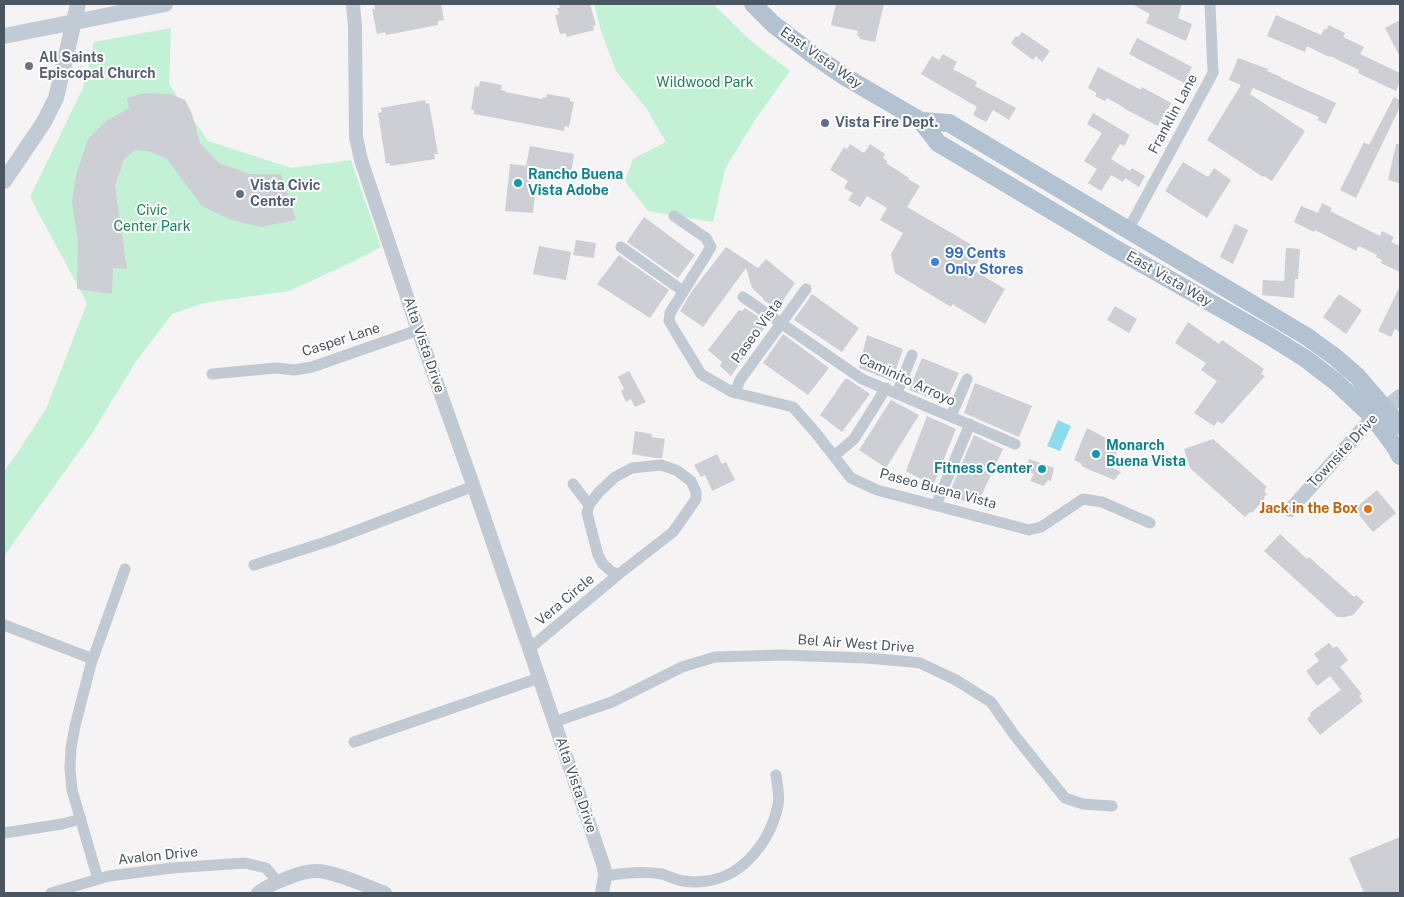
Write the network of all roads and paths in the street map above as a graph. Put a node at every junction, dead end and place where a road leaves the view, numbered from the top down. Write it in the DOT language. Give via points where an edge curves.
graph roads {
  1 [pos="78,4"];
  2 [pos="165,4"];
  3 [pos="353,4"];
  4 [pos="753,4"];
  5 [pos="1210,4"];
  6 [pos="74,22"];
  7 [pos="4,36"];
  8 [pos="921,121"];
  9 [pos="4,181"];
  10 [pos="674,216"];
  11 [pos="1128,230"];
  12 [pos="621,248"];
  13 [pos="1116,249"];
  14 [pos="1195,270"];
  15 [pos="806,289"];
  16 [pos="683,291"];
  17 [pos="742,297"];
  18 [pos="781,323"];
  19 [pos="418,330"];
  20 [pos="912,355"];
  21 [pos="212,374"];
  22 [pos="967,379"];
  23 [pos="892,390"];
  24 [pos="735,393"];
  25 [pos="1400,397"];
  26 [pos="1379,413"];
  27 [pos="951,416"];
  28 [pos="970,424"];
  29 [pos="1400,426"];
  30 [pos="1015,444"];
  31 [pos="834,456"];
  32 [pos="1400,456"];
  33 [pos="573,484"];
  34 [pos="474,486"];
  35 [pos="589,505"];
  36 [pos="936,505"];
  37 [pos="1290,510"];
  38 [pos="1150,523"];
  39 [pos="254,565"];
  40 [pos="125,569"];
  41 [pos="619,574"];
  42 [pos="4,625"];
  43 [pos="530,648"];
  44 [pos="93,659"];
  45 [pos="539,678"];
  46 [pos="554,722"];
  47 [pos="354,742"];
  48 [pos="776,775"];
  49 [pos="1112,806"];
  50 [pos="81,819"];
  51 [pos="4,833"];
  52 [pos="605,876"];
  53 [pos="98,879"];
  54 [pos="278,882"];
  55 [pos="52,893"];
  56 [pos="258,893"];
  57 [pos="385,893"];
  58 [pos="602,893"];
  1 -- 6 [label="main road"];
  2 -- 6 [label="main road"];
  3 -- 19 [label="street, Alta Vista Drive" via="356,137"];
  4 -- 8 [label="main road, East Vista Way" via="816,57"];
  5 -- 11 [label="street, Franklin Lane" via="1213,73"];
  6 -- 7 [label="main road"];
  6 -- 9 [label="main road" via="56,98 44,122"];
  8 -- 11 [label="main road, East Vista Way" via="949,123"];
  8 -- 13 [label="main road, East Vista Way" via="938,143"];
  10 -- 16 [label="street, Paseo Buena Vista" via="706,238 711,247"];
  11 -- 14 [label="main road, East Vista Way"];
  12 -- 16 [label="street"];
  13 -- 14 [label="main road" via="1128,241 1173,267 1185,272"];
  13 -- 26 [label="main road, East Vista Way" via="1289,348"];
  14 -- 26 [label="main road, East Vista Way" via="1335,356 1357,376"];
  15 -- 18 [label="street, Paseo Vista"];
  16 -- 24 [label="street, Paseo Buena Vista" via="670,313 670,321 701,374"];
  17 -- 18 [label="street, Caminito Arroyo"];
  18 -- 23 [label="street, Caminito Arroyo" via="862,378"];
  18 -- 24 [label="street, Paseo Vista" via="740,380"];
  19 -- 21 [label="street, Casper Lane" via="312,367"];
  19 -- 34 [label="street, Alta Vista Drive"];
  20 -- 23 [label="street"];
  22 -- 27 [label="street"];
  23 -- 27 [label="street, Caminito Arroyo"];
  23 -- 31 [label="street" via="854,439"];
  24 -- 31 [label="street, Paseo Buena Vista" via="793,407"];
  25 -- 26 [label="main road, Townsite Drive"];
  26 -- 29 [label="main road, East Vista Way"];
  26 -- 32 [label="main road, East Vista Way"];
  26 -- 37 [label="street, Townsite Drive"];
  27 -- 28 [label="street, Caminito Arroyo"];
  28 -- 30 [label="street, Caminito Arroyo"];
  28 -- 36 [label="street"];
  31 -- 36 [label="street, Paseo Buena Vista" via="851,478 877,490"];
  33 -- 35 [label="street"];
  34 -- 39 [label="street" via="332,540"];
  34 -- 43 [label="street, Alta Vista Drive"];
  35 -- 41 [label="street, Vera Circle" via="587,513 598,555 612,572"];
  35 -- 41 [label="street, Vera Circle" via="614,476 632,468 661,465 676,470 691,481 696,492 696,499 674,532"];
  36 -- 38 [label="street, Paseo Buena Vista" via="1029,530 1041,527 1083,499 1102,502"];
  40 -- 44 [label="street"];
  41 -- 43 [label="street, Vera Circle"];
  42 -- 44 [label="street"];
  43 -- 45 [label="street, Alta Vista Drive"];
  44 -- 50 [label="street" via="71,748 72,790"];
  45 -- 46 [label="street, Alta Vista Drive"];
  45 -- 47 [label="street"];
  46 -- 49 [label="street, Bel Air West Drive" via="612,702 682,667 716,657 782,655 920,663 991,702 1065,798 1083,804"];
  46 -- 52 [label="street, Alta Vista Drive"];
  48 -- 52 [label="street" via="778,803 771,828 764,842 730,874 707,881 684,881 662,874 625,872"];
  50 -- 51 [label="street"];
  50 -- 53 [label="street"];
  52 -- 58 [label="street, Alta Vista Drive"];
  53 -- 54 [label="street, Avalon Drive" via="172,868 245,863 266,868"];
  53 -- 55 [label="street, Avalon Drive"];
  54 -- 56 [label="street"];
  54 -- 57 [label="street" via="294,875 325,871"];
}
